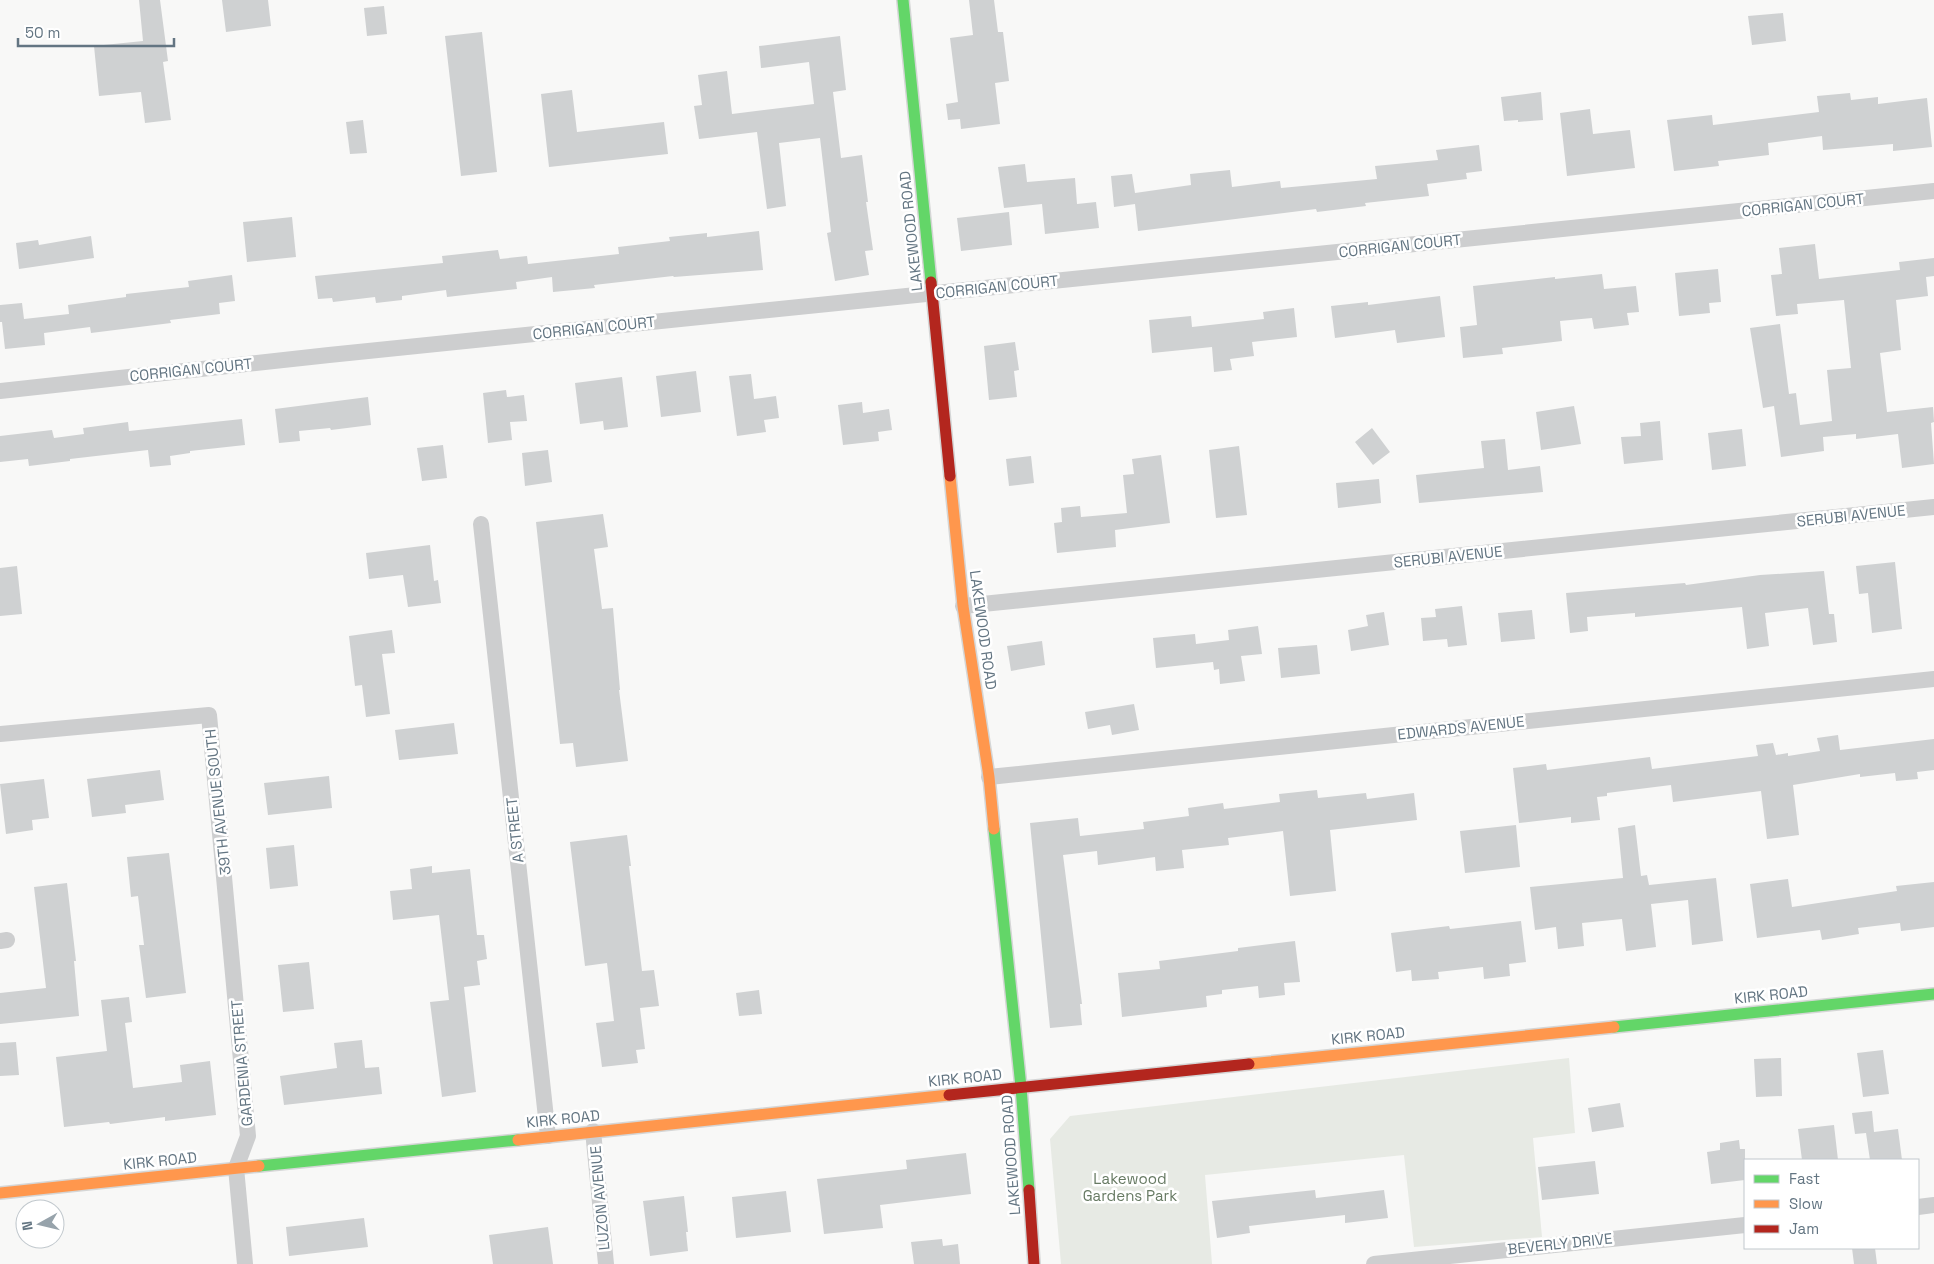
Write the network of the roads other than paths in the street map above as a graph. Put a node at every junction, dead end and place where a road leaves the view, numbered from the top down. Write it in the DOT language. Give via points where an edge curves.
graph roads {
  1 [pos="903,0"];
  2 [pos="1934,191"];
  3 [pos="932,293"];
  4 [pos="0,391"];
  5 [pos="1934,507"];
  6 [pos="481,524"];
  7 [pos="963,606"];
  8 [pos="1934,679"];
  9 [pos="0,734"];
  10 [pos="989,777"];
  11 [pos="229,919"];
  12 [pos="1934,994"];
  13 [pos="1021,1087"];
  14 [pos="594,1131"];
  15 [pos="548,1136"];
  16 [pos="236,1168"];
  17 [pos="0,1193"];
  18 [pos="1934,1205"];
  19 [pos="1919,1207"];
  20 [pos="1744,1224"];
  21 [pos="245,1264"];
  22 [pos="606,1264"];
  23 [pos="1034,1264"];
  24 [pos="1374,1264"];
  1 -- 3 [label="street, LAKEWOOD ROAD"];
  2 -- 3 [label="street, CORRIGAN COURT"];
  3 -- 4 [label="street, CORRIGAN COURT"];
  3 -- 7 [label="street, LAKEWOOD ROAD"];
  5 -- 7 [label="street, SERUBI AVENUE"];
  6 -- 15 [label="street, A STREET"];
  7 -- 10 [label="street, LAKEWOOD ROAD"];
  8 -- 10 [label="street, EDWARDS AVENUE"];
  9 -- 11 [label="street, 39TH AVENUE SOUTH" via="209,715"];
  10 -- 13 [label="street, LAKEWOOD ROAD"];
  11 -- 16 [label="street, GARDENIA STREET" via="248,1136"];
  12 -- 13 [label="street, KIRK ROAD"];
  13 -- 14 [label="street, KIRK ROAD"];
  13 -- 23 [label="street, LAKEWOOD ROAD"];
  14 -- 15 [label="street, KIRK ROAD"];
  14 -- 22 [label="street, LUZON AVENUE"];
  15 -- 16 [label="street, KIRK ROAD"];
  16 -- 17 [label="street, KIRK ROAD"];
  16 -- 21 [label="street, GARDENIA STREET"];
  18 -- 19 [label="street"];
  20 -- 24 [label="street, BEVERLY DRIVE"];
}
